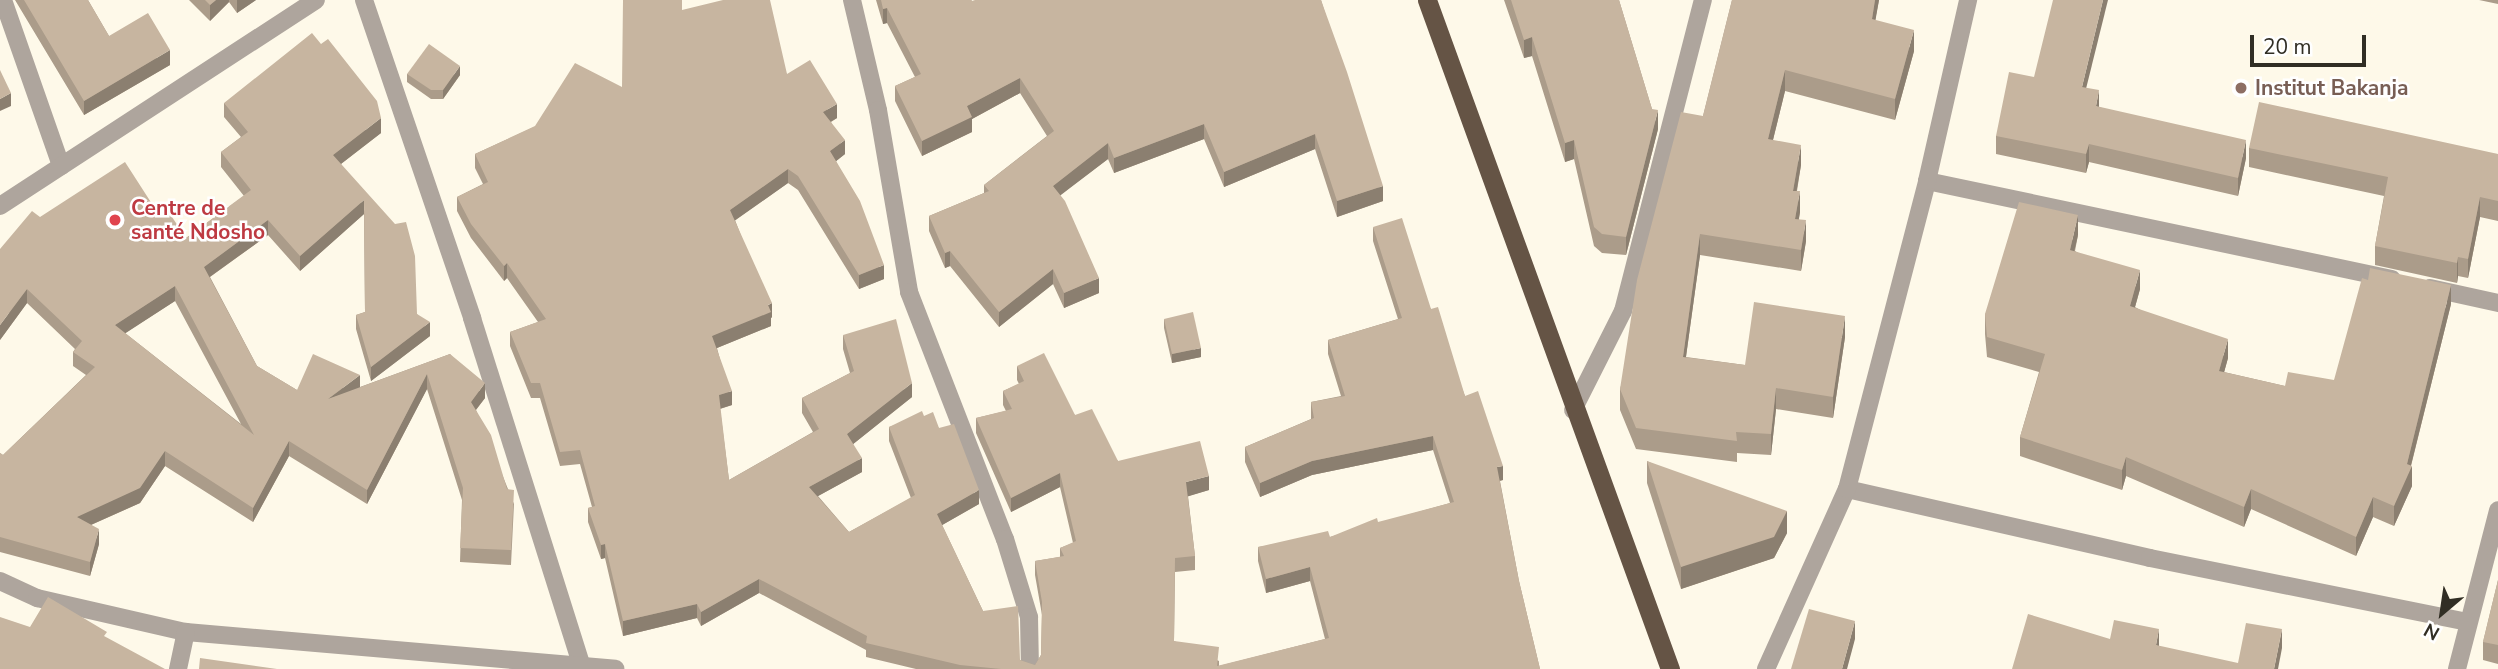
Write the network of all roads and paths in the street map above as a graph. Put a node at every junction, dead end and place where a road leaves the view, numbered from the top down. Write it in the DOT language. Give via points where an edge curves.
graph roads {
  1 [pos="3,0"];
  2 [pos="316,0"];
  3 [pos="363,0"];
  4 [pos="852,0"];
  5 [pos="1427,0"];
  6 [pos="1703,0"];
  7 [pos="1968,0"];
  8 [pos="61,166"];
  9 [pos="1927,181"];
  10 [pos="0,206"];
  11 [pos="2498,303"];
  12 [pos="1573,410"];
  13 [pos="1847,489"];
  14 [pos="2498,510"];
  15 [pos="0,581"];
  16 [pos="2468,622"];
  17 [pos="186,632"];
  18 [pos="583,668"];
  19 [pos="178,669"];
  20 [pos="615,669"];
  21 [pos="1030,669"];
  22 [pos="1670,669"];
  23 [pos="1766,669"];
  24 [pos="2457,669"];
  1 -- 8 [label="street"];
  2 -- 8 [label="street"];
  3 -- 18 [label="street" via="472,318"];
  4 -- 21 [label="street" via="878,110 909,292 1017,575 1029,617"];
  5 -- 12 [label="highway"];
  6 -- 12 [label="street" via="1623,311"];
  7 -- 9 [label="street"];
  8 -- 10 [label="street"];
  9 -- 11 [label="street"];
  9 -- 13 [label="street"];
  12 -- 22 [label="highway"];
  13 -- 16 [label="street" via="2150,558"];
  13 -- 23 [label="street"];
  14 -- 16 [label="street"];
  15 -- 17 [label="street" via="37,598"];
  16 -- 24 [label="street"];
  17 -- 18 [label="street"];
  17 -- 19 [label="street"];
  18 -- 20 [label="street"];
}
